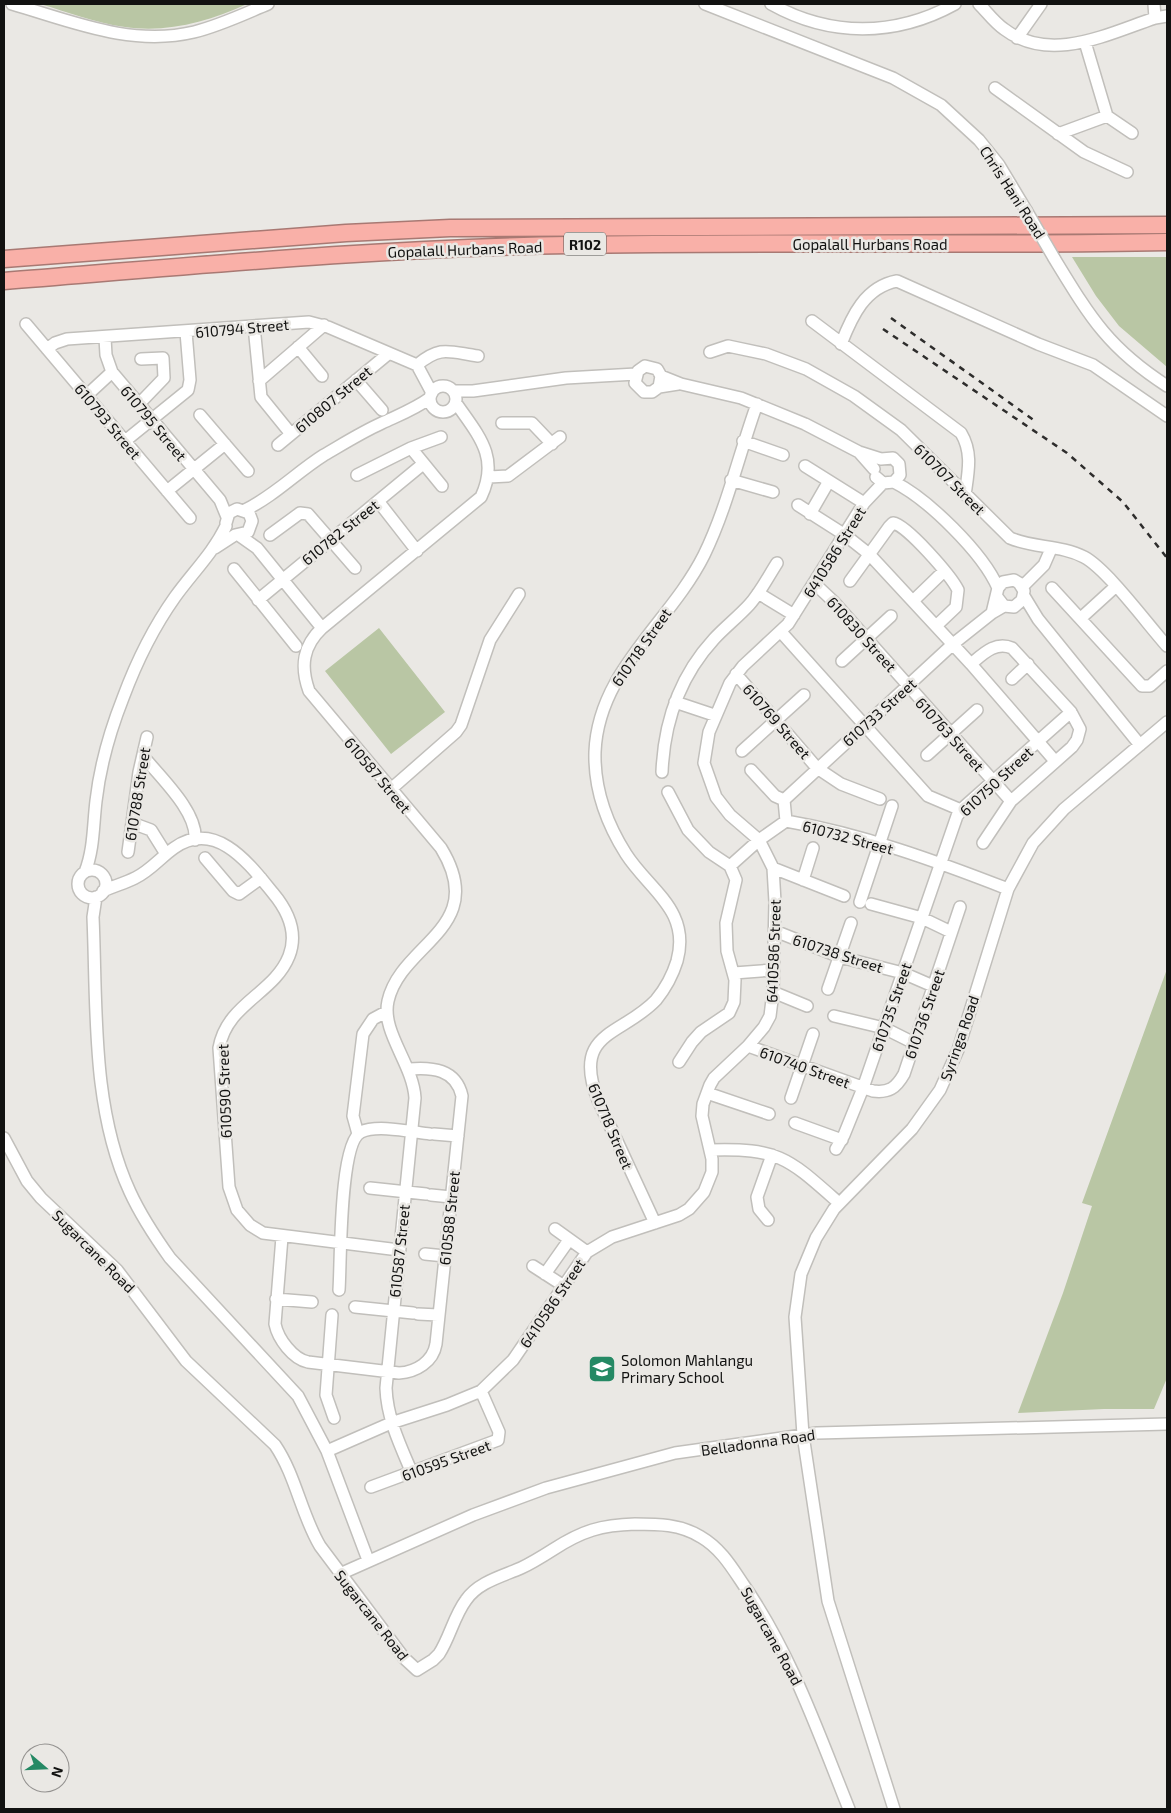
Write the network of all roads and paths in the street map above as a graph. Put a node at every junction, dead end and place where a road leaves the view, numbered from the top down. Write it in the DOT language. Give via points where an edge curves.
graph roads {
  1 [pos="12,4"];
  2 [pos="268,4"];
  3 [pos="705,4"];
  4 [pos="771,4"];
  5 [pos="955,4"];
  6 [pos="979,4"];
  7 [pos="1041,4"];
  8 [pos="1154,4"];
  9 [pos="1167,16"];
  10 [pos="1155,18"];
  11 [pos="1017,38"];
  12 [pos="1085,42"];
  13 [pos="995,88"];
  14 [pos="1107,116"];
  15 [pos="1132,132"];
  16 [pos="1058,134"];
  17 [pos="1128,172"];
  18 [pos="1167,225"];
  19 [pos="1167,242"];
  20 [pos="4,251"];
  21 [pos="67,254"];
  22 [pos="4,259"];
  23 [pos="4,280"];
  24 [pos="812,321"];
  25 [pos="26,324"];
  26 [pos="324,325"];
  27 [pos="254,326"];
  28 [pos="186,332"];
  29 [pos="105,338"];
  30 [pos="841,344"];
  31 [pos="298,347"];
  32 [pos="47,349"];
  33 [pos="710,352"];
  34 [pos="388,354"];
  35 [pos="478,356"];
  36 [pos="141,359"];
  37 [pos="417,365"];
  38 [pos="112,372"];
  39 [pos="322,376"];
  40 [pos="635,378"];
  41 [pos="356,380"];
  42 [pos="259,381"];
  43 [pos="660,381"];
  44 [pos="1167,386"];
  45 [pos="434,392"];
  46 [pos="86,396"];
  47 [pos="454,401"];
  48 [pos="139,404"];
  49 [pos="757,404"];
  50 [pos="415,409"];
  51 [pos="434,409"];
  52 [pos="382,410"];
  53 [pos="200,415"];
  54 [pos="1167,416"];
  55 [pos="152,419"];
  56 [pos="502,423"];
  57 [pos="292,434"];
  58 [pos="441,437"];
  59 [pos="125,441"];
  60 [pos="743,441"];
  61 [pos="225,444"];
  62 [pos="278,445"];
  63 [pos="411,448"];
  64 [pos="859,452"];
  65 [pos="784,454"];
  66 [pos="881,458"];
  67 [pos="423,464"];
  68 [pos="805,466"];
  69 [pos="194,469"];
  70 [pos="248,471"];
  71 [pos="901,472"];
  72 [pos="357,475"];
  73 [pos="489,477"];
  74 [pos="882,478"];
  75 [pos="731,480"];
  76 [pos="830,481"];
  77 [pos="442,486"];
  78 [pos="167,491"];
  79 [pos="773,492"];
  80 [pos="913,492"];
  81 [pos="965,495"];
  82 [pos="868,499"];
  83 [pos="220,500"];
  84 [pos="378,501"];
  85 [pos="262,502"];
  86 [pos="798,505"];
  87 [pos="241,510"];
  88 [pos="810,514"];
  89 [pos="190,518"];
  90 [pos="226,521"];
  91 [pos="251,525"];
  92 [pos="270,535"];
  93 [pos="845,535"];
  94 [pos="237,536"];
  95 [pos="332,538"];
  96 [pos="215,548"];
  97 [pos="257,548"];
  98 [pos="1052,549"];
  99 [pos="417,550"];
  100 [pos="869,554"];
  101 [pos="777,564"];
  102 [pos="356,568"];
  103 [pos="234,569"];
  104 [pos="989,570"];
  105 [pos="944,571"];
  106 [pos="282,580"];
  107 [pos="850,581"];
  108 [pos="815,584"];
  109 [pos="1017,586"];
  110 [pos="1115,586"];
  111 [pos="1052,588"];
  112 [pos="758,593"];
  113 [pos="519,594"];
  114 [pos="258,600"];
  115 [pos="1003,600"];
  116 [pos="913,601"];
  117 [pos="794,615"];
  118 [pos="891,616"];
  119 [pos="1081,618"];
  120 [pos="1038,619"];
  121 [pos="936,626"];
  122 [pos="322,628"];
  123 [pos="781,632"];
  124 [pos="867,640"];
  125 [pos="953,644"];
  126 [pos="296,646"];
  127 [pos="1167,646"];
  128 [pos="842,661"];
  129 [pos="971,664"];
  130 [pos="1028,664"];
  131 [pos="1167,671"];
  132 [pos="736,674"];
  133 [pos="1012,679"];
  134 [pos="907,686"];
  135 [pos="804,695"];
  136 [pos="675,702"];
  137 [pos="977,710"];
  138 [pos="1071,712"];
  139 [pos="714,715"];
  140 [pos="776,720"];
  141 [pos="1167,722"];
  142 [pos="864,726"];
  143 [pos="950,734"];
  144 [pos="147,737"];
  145 [pos="1038,742"];
  146 [pos="1140,745"];
  147 [pos="742,751"];
  148 [pos="926,755"];
  149 [pos="143,756"];
  150 [pos="1055,761"];
  151 [pos="818,768"];
  152 [pos="751,770"];
  153 [pos="662,772"];
  154 [pos="993,781"];
  155 [pos="391,789"];
  156 [pos="668,792"];
  157 [pos="880,798"];
  158 [pos="784,800"];
  159 [pos="1011,801"];
  160 [pos="892,806"];
  161 [pos="962,810"];
  162 [pos="786,821"];
  163 [pos="132,823"];
  164 [pos="195,840"];
  165 [pos="759,840"];
  166 [pos="983,843"];
  167 [pos="880,844"];
  168 [pos="813,848"];
  169 [pos="128,852"];
  170 [pos="92,853"];
  171 [pos="166,854"];
  172 [pos="205,858"];
  173 [pos="941,863"];
  174 [pos="730,866"];
  175 [pos="773,868"];
  176 [pos="85,872"];
  177 [pos="100,875"];
  178 [pos="261,878"];
  179 [pos="803,880"];
  180 [pos="124,882"];
  181 [pos="1008,889"];
  182 [pos="100,894"];
  183 [pos="84,895"];
  184 [pos="844,896"];
  185 [pos="960,906"];
  186 [pos="93,917"];
  187 [pos="922,918"];
  188 [pos="851,924"];
  189 [pos="774,931"];
  190 [pos="951,932"];
  191 [pos="840,957"];
  192 [pos="773,970"];
  193 [pos="734,973"];
  194 [pos="903,973"];
  195 [pos="933,986"];
  196 [pos="828,989"];
  197 [pos="773,992"];
  198 [pos="808,1006"];
  199 [pos="386,1012"];
  200 [pos="834,1016"];
  201 [pos="884,1028"];
  202 [pos="813,1034"];
  203 [pos="914,1043"];
  204 [pos="748,1046"];
  205 [pos="679,1062"];
  206 [pos="802,1066"];
  207 [pos="409,1069"];
  208 [pos="863,1088"];
  209 [pos="707,1093"];
  210 [pos="790,1098"];
  211 [pos="770,1114"];
  212 [pos="795,1124"];
  213 [pos="411,1132"];
  214 [pos="358,1134"];
  215 [pos="458,1136"];
  216 [pos="4,1138"];
  217 [pos="710,1150"];
  218 [pos="772,1155"];
  219 [pos="370,1188"];
  220 [pos="406,1191"];
  221 [pos="451,1197"];
  222 [pos="839,1203"];
  223 [pos="768,1220"];
  224 [pos="655,1223"];
  225 [pos="555,1229"];
  226 [pos="282,1237"];
  227 [pos="569,1240"];
  228 [pos="342,1243"];
  229 [pos="400,1250"];
  230 [pos="587,1252"];
  231 [pos="425,1254"];
  232 [pos="445,1256"];
  233 [pos="533,1266"];
  234 [pos="545,1274"];
  235 [pos="564,1286"];
  236 [pos="339,1290"];
  237 [pos="276,1299"];
  238 [pos="312,1302"];
  239 [pos="355,1307"];
  240 [pos="393,1311"];
  241 [pos="332,1315"];
  242 [pos="438,1316"];
  243 [pos="328,1364"];
  244 [pos="388,1371"];
  245 [pos="481,1391"];
  246 [pos="334,1418"];
  247 [pos="391,1422"];
  248 [pos="1167,1424"];
  249 [pos="803,1435"];
  250 [pos="327,1451"];
  251 [pos="412,1473"];
  252 [pos="371,1487"];
  253 [pos="368,1560"];
  254 [pos="340,1574"];
  255 [pos="849,1809"];
  256 [pos="894,1809"];
  1 -- 2 [label="street" via="108,32 143,37 193,32"];
  3 -- 44 [label="street, Chris Hani Road, bridge" via="893,78 941,105 979,140 999,165 1100,330 1128,359"];
  4 -- 5 [label="street" via="816,24 868,30 913,23"];
  6 -- 11 [label="street" via="1003,29"];
  7 -- 11 [label="street"];
  8 -- 10 [label="street"];
  9 -- 10 [label="street"];
  10 -- 12 [label="street"];
  11 -- 12 [label="street" via="1054,47"];
  12 -- 14 [label="street"];
  13 -- 16 [label="street"];
  14 -- 15 [label="street"];
  14 -- 16 [label="street"];
  16 -- 17 [label="street" via="1084,152"];
  18 -- 21 [label="highway, Gopalall Hurbans Road / R102" via="495,227 346,233"];
  19 -- 23 [label="highway, Gopalall Hurbans Road / R102" via="569,244 367,253"];
  20 -- 21 [label="highway" via="47,250"];
  21 -- 22 [label="highway, Gopalall Hurbans Road"];
  24 -- 30 [label="street"];
  25 -- 32 [label="street, 610793 Street"];
  26 -- 27 [label="street, 610794 Street" via="309,322"];
  26 -- 31 [label="street"];
  26 -- 34 [label="street, 610794 Street"];
  27 -- 28 [label="street, 610794 Street"];
  27 -- 42 [label="street"];
  28 -- 29 [label="street, 610794 Street"];
  28 -- 55 [label="street" via="188,390"];
  29 -- 32 [label="street, 610794 Street" via="67,339"];
  29 -- 38 [label="street, 610795 Street"];
  30 -- 54 [label="street" via="848,325 872,292 897,281 1038,344 1094,365"];
  30 -- 81 [label="street" via="961,433 969,454"];
  31 -- 39 [label="street"];
  31 -- 42 [label="street"];
  32 -- 46 [label="street, 610793 Street"];
  33 -- 81 [label="street, 610707 Street" via="728,346 748,350 779,358 828,380 901,430"];
  34 -- 37 [label="street, 610794 Street"];
  34 -- 41 [label="street, 610807 Street"];
  35 -- 37 [label="street" via="437,351"];
  36 -- 48 [label="street" via="163,358 164,378"];
  37 -- 45 [label="street"];
  38 -- 46 [label="street"];
  38 -- 48 [label="street, 610795 Street"];
  40 -- 43 [label="street" via="644,392 652,392"];
  40 -- 43 [label="street" via="641,368 649,366 656,369"];
  40 -- 47 [label="street" via="529,382 473,391"];
  41 -- 52 [label="street"];
  41 -- 57 [label="street, 610807 Street"];
  42 -- 57 [label="street" via="264,403"];
  43 -- 49 [label="street"];
  45 -- 47 [label="street" via="448,388"];
  45 -- 50 [label="street"];
  45 -- 51 [label="street"];
  46 -- 59 [label="street, 610793 Street"];
  47 -- 51 [label="street" via="443,413"];
  47 -- 73 [label="street" via="486,450"];
  48 -- 55 [label="street, 610795 Street"];
  49 -- 60 [label="street, 610718 Street"];
  49 -- 64 [label="street" via="806,424"];
  50 -- 51 [label="street"];
  50 -- 85 [label="street" via="330,452"];
  53 -- 61 [label="street"];
  55 -- 59 [label="street"];
  55 -- 69 [label="street, 610795 Street"];
  56 -- 73 [label="street" via="532,423 556,440 508,476"];
  57 -- 62 [label="street, 610807 Street"];
  58 -- 63 [label="street"];
  59 -- 78 [label="street, 610793 Street"];
  60 -- 65 [label="street"];
  60 -- 75 [label="street, 610718 Street"];
  61 -- 69 [label="street"];
  61 -- 70 [label="street"];
  63 -- 67 [label="street"];
  63 -- 72 [label="street"];
  64 -- 66 [label="street"];
  64 -- 74 [label="street"];
  66 -- 71 [label="street" via="889,457 896,461"];
  66 -- 74 [label="street"];
  67 -- 77 [label="street"];
  67 -- 84 [label="street, 610782 Street"];
  68 -- 76 [label="street"];
  69 -- 78 [label="street"];
  69 -- 83 [label="street, 610795 Street"];
  71 -- 74 [label="street"];
  71 -- 80 [label="street"];
  73 -- 99 [label="street, 610587 Street" via="473,505"];
  74 -- 80 [label="street"];
  74 -- 82 [label="street, 6410586 Street"];
  75 -- 79 [label="street"];
  75 -- 224 [label="street, 610718 Street" via="703,557 618,677 602,713 597,734 595,765 610,825 627,856 665,899 675,919 678,935 677,961 663,989 655,1000 606,1034 596,1048 590,1068 598,1100"];
  76 -- 82 [label="street"];
  76 -- 88 [label="street"];
  78 -- 89 [label="street, 610793 Street"];
  80 -- 104 [label="street" via="944,520"];
  81 -- 98 [label="street, 610707 Street" via="1010,538"];
  82 -- 93 [label="street, 6410586 Street"];
  83 -- 87 [label="street"];
  83 -- 90 [label="street"];
  84 -- 95 [label="street, 610782 Street"];
  84 -- 99 [label="street"];
  85 -- 87 [label="street"];
  85 -- 91 [label="street"];
  86 -- 88 [label="street"];
  87 -- 90 [label="street"];
  87 -- 91 [label="street"];
  88 -- 93 [label="street"];
  90 -- 94 [label="street"];
  90 -- 96 [label="street"];
  91 -- 94 [label="street"];
  91 -- 97 [label="street"];
  92 -- 95 [label="street" via="304,512"];
  93 -- 100 [label="street"];
  93 -- 108 [label="street, 6410586 Street"];
  94 -- 96 [label="street"];
  94 -- 97 [label="street"];
  95 -- 102 [label="street"];
  95 -- 106 [label="street, 610782 Street"];
  96 -- 170 [label="street" via="161,619 122,700 102,769"];
  97 -- 106 [label="street"];
  98 -- 109 [label="street" via="1044,565"];
  98 -- 110 [label="street, 610707 Street" via="1083,557"];
  99 -- 122 [label="street, 610587 Street"];
  100 -- 105 [label="street" via="895,523 912,536"];
  100 -- 107 [label="street"];
  100 -- 116 [label="street"];
  101 -- 112 [label="street"];
  103 -- 114 [label="street"];
  104 -- 109 [label="street"];
  104 -- 115 [label="street"];
  105 -- 116 [label="street"];
  105 -- 121 [label="street" via="956,585 959,595 952,612"];
  106 -- 114 [label="street, 610782 Street"];
  106 -- 122 [label="street"];
  108 -- 117 [label="street, 6410586 Street"];
  108 -- 124 [label="street, 610830 Street"];
  109 -- 115 [label="street"];
  109 -- 115 [label="street"];
  109 -- 120 [label="street"];
  110 -- 119 [label="street"];
  110 -- 127 [label="street, 610707 Street"];
  111 -- 119 [label="street"];
  112 -- 117 [label="street"];
  112 -- 136 [label="street" via="714,639 688,674"];
  113 -- 155 [label="street" via="490,640 456,732"];
  114 -- 126 [label="street"];
  115 -- 120 [label="street"];
  115 -- 125 [label="street, 610733 Street"];
  116 -- 121 [label="street"];
  117 -- 123 [label="street, 6410586 Street"];
  118 -- 124 [label="street"];
  119 -- 131 [label="street" via="1143,687 1150,686"];
  120 -- 146 [label="street"];
  121 -- 125 [label="street"];
  122 -- 155 [label="street, 610587 Street" via="308,644 305,654 304,679 309,691"];
  123 -- 132 [label="street, 6410586 Street"];
  123 -- 142 [label="street"];
  124 -- 128 [label="street"];
  124 -- 134 [label="street, 610830 Street"];
  125 -- 129 [label="street"];
  125 -- 134 [label="street, 610733 Street"];
  129 -- 130 [label="street" via="999,645 1012,648"];
  129 -- 145 [label="street"];
  130 -- 133 [label="street"];
  130 -- 138 [label="street"];
  132 -- 139 [label="street, 6410586 Street"];
  132 -- 140 [label="street, 610769 Street"];
  134 -- 142 [label="street, 610733 Street"];
  134 -- 143 [label="street, 610763 Street"];
  135 -- 140 [label="street"];
  136 -- 139 [label="street"];
  136 -- 153 [label="street" via="665,738"];
  137 -- 143 [label="street"];
  138 -- 145 [label="street, 610750 Street"];
  138 -- 150 [label="street" via="1079,724 1079,734 1072,746"];
  139 -- 165 [label="street, 6410586 Street" via="704,763 711,786 720,804"];
  140 -- 147 [label="street"];
  140 -- 151 [label="street, 610769 Street"];
  141 -- 146 [label="street, Syringa Road"];
  142 -- 151 [label="street, 610733 Street"];
  142 -- 161 [label="street" via="928,796"];
  143 -- 148 [label="street"];
  143 -- 154 [label="street, 610763 Street"];
  144 -- 149 [label="street, 610788 Street"];
  145 -- 150 [label="street"];
  145 -- 154 [label="street, 610750 Street"];
  146 -- 181 [label="street, Syringa Road" via="1047,827 1023,860"];
  149 -- 163 [label="street, 610788 Street"];
  149 -- 164 [label="street" via="189,814 196,830"];
  150 -- 159 [label="street"];
  151 -- 157 [label="street, 610769 Street" via="840,784"];
  151 -- 158 [label="street, 610733 Street"];
  152 -- 158 [label="street" via="775,796"];
  154 -- 159 [label="street, 610763 Street"];
  154 -- 161 [label="street, 610750 Street"];
  155 -- 199 [label="street, 610587 Street" via="441,848 450,862 455,881 448,919 438,935 399,975"];
  156 -- 174 [label="street" via="693,836"];
  158 -- 162 [label="street"];
  159 -- 166 [label="street"];
  160 -- 167 [label="street"];
  161 -- 173 [label="street, 610750 Street"];
  162 -- 165 [label="street, 610732 Street"];
  162 -- 167 [label="street, 610732 Street"];
  163 -- 169 [label="street, 610788 Street"];
  163 -- 171 [label="street" via="151,830"];
  164 -- 171 [label="street, 610590 Street" via="176,846"];
  164 -- 178 [label="street, 610590 Street" via="212,840 231,848"];
  165 -- 174 [label="street, 610732 Street"];
  165 -- 175 [label="street, 6410586 Street"];
  167 -- 173 [label="street, 610732 Street"];
  167 -- 187 [label="street" via="865,903"];
  168 -- 179 [label="street"];
  170 -- 176 [label="street"];
  170 -- 177 [label="street"];
  171 -- 180 [label="street, 610590 Street" via="145,872"];
  172 -- 178 [label="street" via="239,894"];
  173 -- 181 [label="street, 610732 Street"];
  173 -- 187 [label="street, 610735 Street"];
  174 -- 193 [label="street" via="736,886 728,909 726,939"];
  175 -- 179 [label="street"];
  175 -- 189 [label="street, 6410586 Street"];
  176 -- 177 [label="street"];
  176 -- 183 [label="street" via="78,883"];
  177 -- 180 [label="street"];
  177 -- 182 [label="street"];
  178 -- 226 [label="street, 610590 Street" via="286,910 291,925 291,947 277,974 230,1019 223,1032 219,1057 232,1199 250,1225 263,1234"];
  179 -- 184 [label="street"];
  180 -- 182 [label="street, 610590 Street"];
  181 -- 222 [label="street, Syringa Road" via="958,1050 940,1090 912,1129"];
  182 -- 183 [label="street"];
  182 -- 186 [label="street"];
  183 -- 186 [label="street"];
  185 -- 190 [label="street, 610736 Street"];
  186 -- 250 [label="street" via="98,1043 104,1100 111,1137 130,1192 170,1258 298,1396"];
  187 -- 190 [label="street"];
  187 -- 194 [label="street, 610735 Street"];
  188 -- 191 [label="street"];
  189 -- 191 [label="street, 610738 Street"];
  189 -- 192 [label="street, 6410586 Street"];
  190 -- 195 [label="street, 610736 Street"];
  191 -- 194 [label="street, 610738 Street"];
  191 -- 196 [label="street"];
  192 -- 193 [label="street"];
  192 -- 197 [label="street, 6410586 Street"];
  193 -- 205 [label="street" via="736,994 732,1008 701,1032"];
  194 -- 195 [label="street, 610738 Street"];
  194 -- 201 [label="street, 610735 Street"];
  195 -- 203 [label="street, 610736 Street"];
  197 -- 198 [label="street"];
  197 -- 204 [label="street, 6410586 Street" via="770,1016"];
  199 -- 207 [label="street, 610587 Street"];
  199 -- 214 [label="street" via="373,1018 363,1034 353,1116"];
  200 -- 201 [label="street"];
  201 -- 203 [label="street"];
  201 -- 208 [label="street, 610735 Street"];
  202 -- 206 [label="street"];
  203 -- 208 [label="street, 610736 Street" via="904,1074 893,1088 884,1092"];
  204 -- 206 [label="street, 610740 Street"];
  204 -- 209 [label="street, 6410586 Street" via="714,1078"];
  206 -- 208 [label="street, 610740 Street"];
  206 -- 210 [label="street"];
  207 -- 213 [label="street, 610587 Street" via="415,1091"];
  207 -- 215 [label="street, 610588 Street" via="438,1069 452,1078 462,1096"];
  208 -- 212 [label="street, 610735 Street" via="839,1144"];
  209 -- 211 [label="street"];
  209 -- 217 [label="street, 6410586 Street" via="702,1116"];
  213 -- 214 [label="street" via="377,1129"];
  213 -- 215 [label="street"];
  213 -- 220 [label="street, 610587 Street"];
  214 -- 228 [label="street" via="349,1151 347,1164 340,1232"];
  215 -- 221 [label="street, 610588 Street"];
  216 -- 254 [label="street, Sugarcane Road" via="40,1198 117,1270 186,1361 275,1445 293,1481 308,1527"];
  217 -- 218 [label="street" via="744,1149"];
  217 -- 224 [label="street, 6410586 Street" via="712,1172 704,1192 689,1209"];
  218 -- 222 [label="street" via="798,1167"];
  218 -- 223 [label="street" via="757,1197 759,1209"];
  219 -- 220 [label="street"];
  220 -- 221 [label="street, 610587 Street"];
  220 -- 229 [label="street, 610587 Street"];
  221 -- 232 [label="street, 610588 Street"];
  222 -- 249 [label="street, Syringa Road" via="807,1256 797,1295 795,1317"];
  224 -- 230 [label="street, 6410586 Street" via="612,1237"];
  225 -- 227 [label="street"];
  226 -- 228 [label="street, 610590 Street"];
  226 -- 237 [label="street, 610588 Street"];
  227 -- 230 [label="street"];
  227 -- 234 [label="street"];
  228 -- 229 [label="street, 610590 Street"];
  228 -- 236 [label="street"];
  229 -- 240 [label="street, 610587 Street"];
  230 -- 235 [label="street, 6410586 Street"];
  231 -- 232 [label="street"];
  232 -- 242 [label="street, 610588 Street"];
  233 -- 234 [label="street"];
  234 -- 235 [label="street"];
  235 -- 245 [label="street, 6410586 Street" via="512,1360"];
  237 -- 238 [label="street"];
  237 -- 243 [label="street, 610588 Street" via="276,1329 294,1354 303,1361"];
  239 -- 240 [label="street"];
  240 -- 242 [label="street, 610587 Street"];
  240 -- 244 [label="street, 610587 Street"];
  241 -- 243 [label="street"];
  242 -- 244 [label="street, 610588 Street" via="435,1350 428,1360 414,1371"];
  243 -- 244 [label="street, 610588 Street"];
  243 -- 246 [label="street" via="326,1395"];
  244 -- 247 [label="street, 610587 Street" via="386,1403"];
  245 -- 247 [label="street, 6410586 Street"];
  245 -- 251 [label="street, 610595 Street" via="500,1432 498,1440"];
  247 -- 250 [label="street, 6410586 Street"];
  247 -- 251 [label="street, 610587 Street"];
  248 -- 249 [label="street, Belladonna Road"];
  249 -- 253 [label="street, Belladonna Road" via="675,1454 597,1473 482,1512"];
  249 -- 256 [label="street, Syringa Road" via="828,1601"];
  250 -- 253 [label="street"];
  251 -- 252 [label="street, 610595 Street"];
  253 -- 254 [label="street, Belladonna Road"];
  254 -- 255 [label="street, Sugarcane Road" via="404,1658 417,1670 439,1654 460,1609 472,1592 533,1562 577,1534 625,1525 663,1524 688,1531 712,1545 724,1557 756,1603 805,1698"];
}
